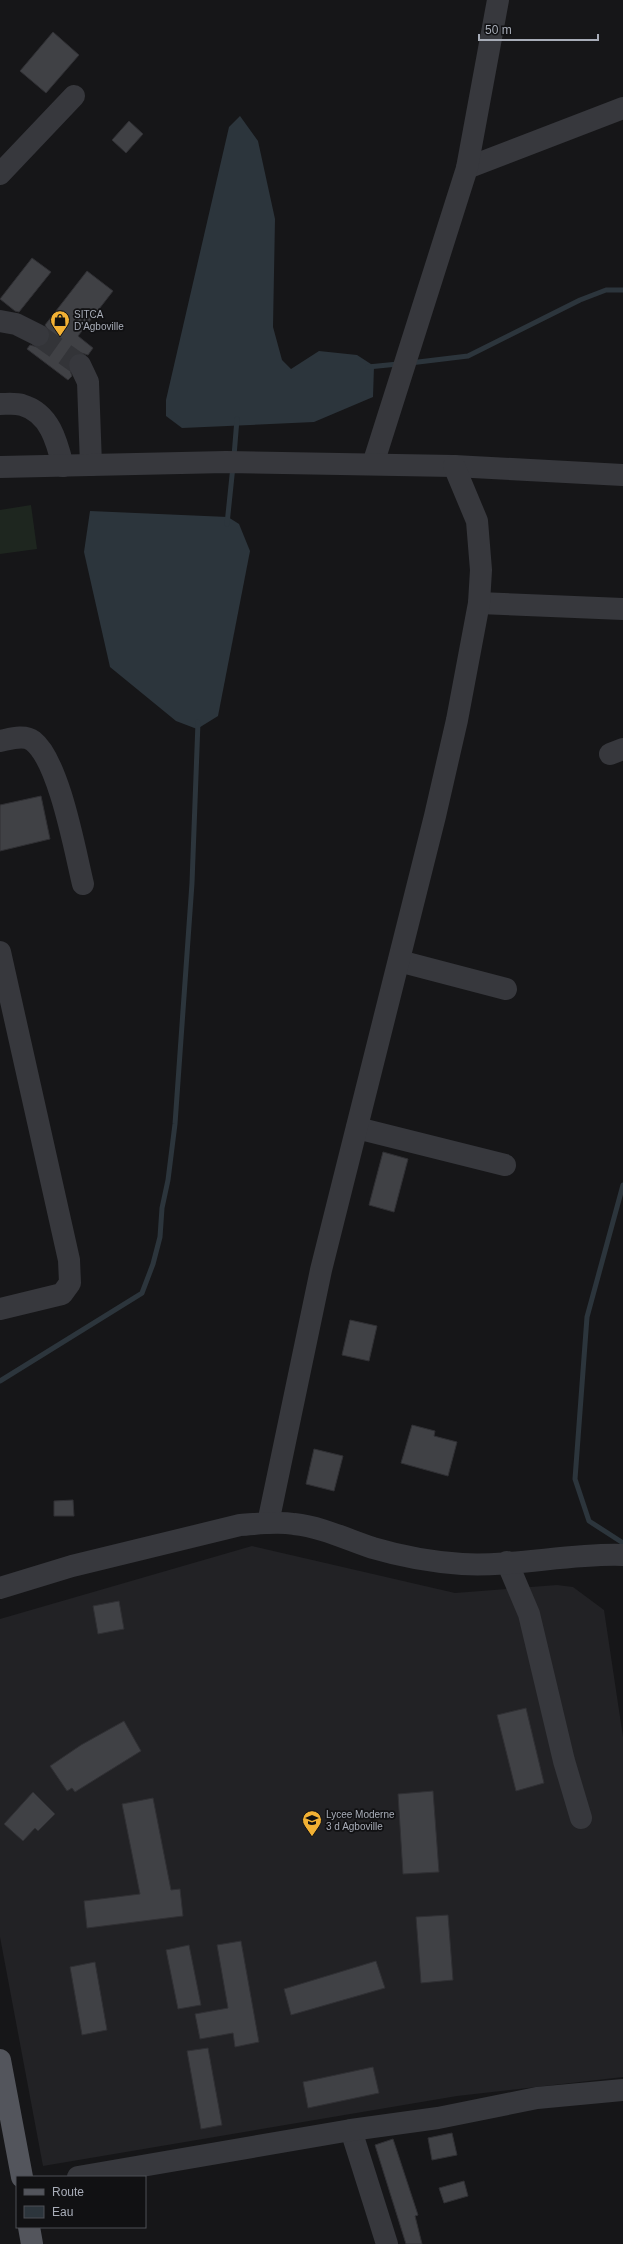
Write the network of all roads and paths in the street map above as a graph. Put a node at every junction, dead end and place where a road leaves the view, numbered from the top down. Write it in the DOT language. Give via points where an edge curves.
graph roads {
  1 [pos="498,0"];
  2 [pos="74,96"];
  3 [pos="623,108"];
  4 [pos="467,168"];
  5 [pos="0,174"];
  6 [pos="0,321"];
  7 [pos="38,335"];
  8 [pos="80,365"];
  9 [pos="0,404"];
  10 [pos="373,464"];
  11 [pos="91,465"];
  12 [pos="63,466"];
  13 [pos="454,466"];
  14 [pos="0,467"];
  15 [pos="623,475"];
  16 [pos="479,603"];
  17 [pos="623,609"];
  18 [pos="0,741"];
  19 [pos="84,884"];
  20 [pos="0,952"];
  21 [pos="399,961"];
  22 [pos="506,988"];
  23 [pos="357,1128"];
  24 [pos="505,1165"];
  25 [pos="0,1309"];
  26 [pos="268,1523"];
  27 [pos="623,1555"];
  28 [pos="507,1562"];
  29 [pos="0,1588"];
  30 [pos="581,1818"];
  31 [pos="0,2060"];
  32 [pos="623,2090"];
  33 [pos="352,2130"];
  34 [pos="22,2176"];
  35 [pos="84,2176"];
  36 [pos="30,2228"];
  37 [pos="32,2244"];
  38 [pos="387,2244"];
  1 -- 4 [label="street"];
  2 -- 5 [label="street"];
  3 -- 4 [label="street"];
  4 -- 10 [label="street"];
  6 -- 7 [label="street" via="16,324"];
  8 -- 11 [label="street" via="88,382"];
  9 -- 12 [label="street" via="22,405 42,416 55,436"];
  10 -- 11 [label="street" via="226,462"];
  10 -- 13 [label="street"];
  11 -- 12 [label="street"];
  12 -- 14 [label="street"];
  13 -- 15 [label="street"];
  13 -- 16 [label="street" via="477,521 481,570"];
  16 -- 17 [label="street"];
  16 -- 21 [label="street" via="436,816"];
  18 -- 19 [label="street" via="23,737 32,740 42,750 54,775"];
  20 -- 25 [label="street" via="68,1260 70,1283 62,1294"];
  21 -- 22 [label="street"];
  21 -- 23 [label="street"];
  23 -- 24 [label="street"];
  23 -- 26 [label="street" via="321,1270"];
  26 -- 28 [label="street" via="295,1524 334,1532 373,1548 462,1564"];
  26 -- 29 [label="street" via="240,1525 72,1566"];
  27 -- 28 [label="street" via="591,1554"];
  28 -- 30 [label="street" via="529,1614 564,1761"];
  31 -- 34 [label="main road"];
  32 -- 33 [label="street" via="537,2098 438,2118"];
  33 -- 35 [label="street"];
  33 -- 38 [label="street"];
  36 -- 37 [label="main road"];
}
